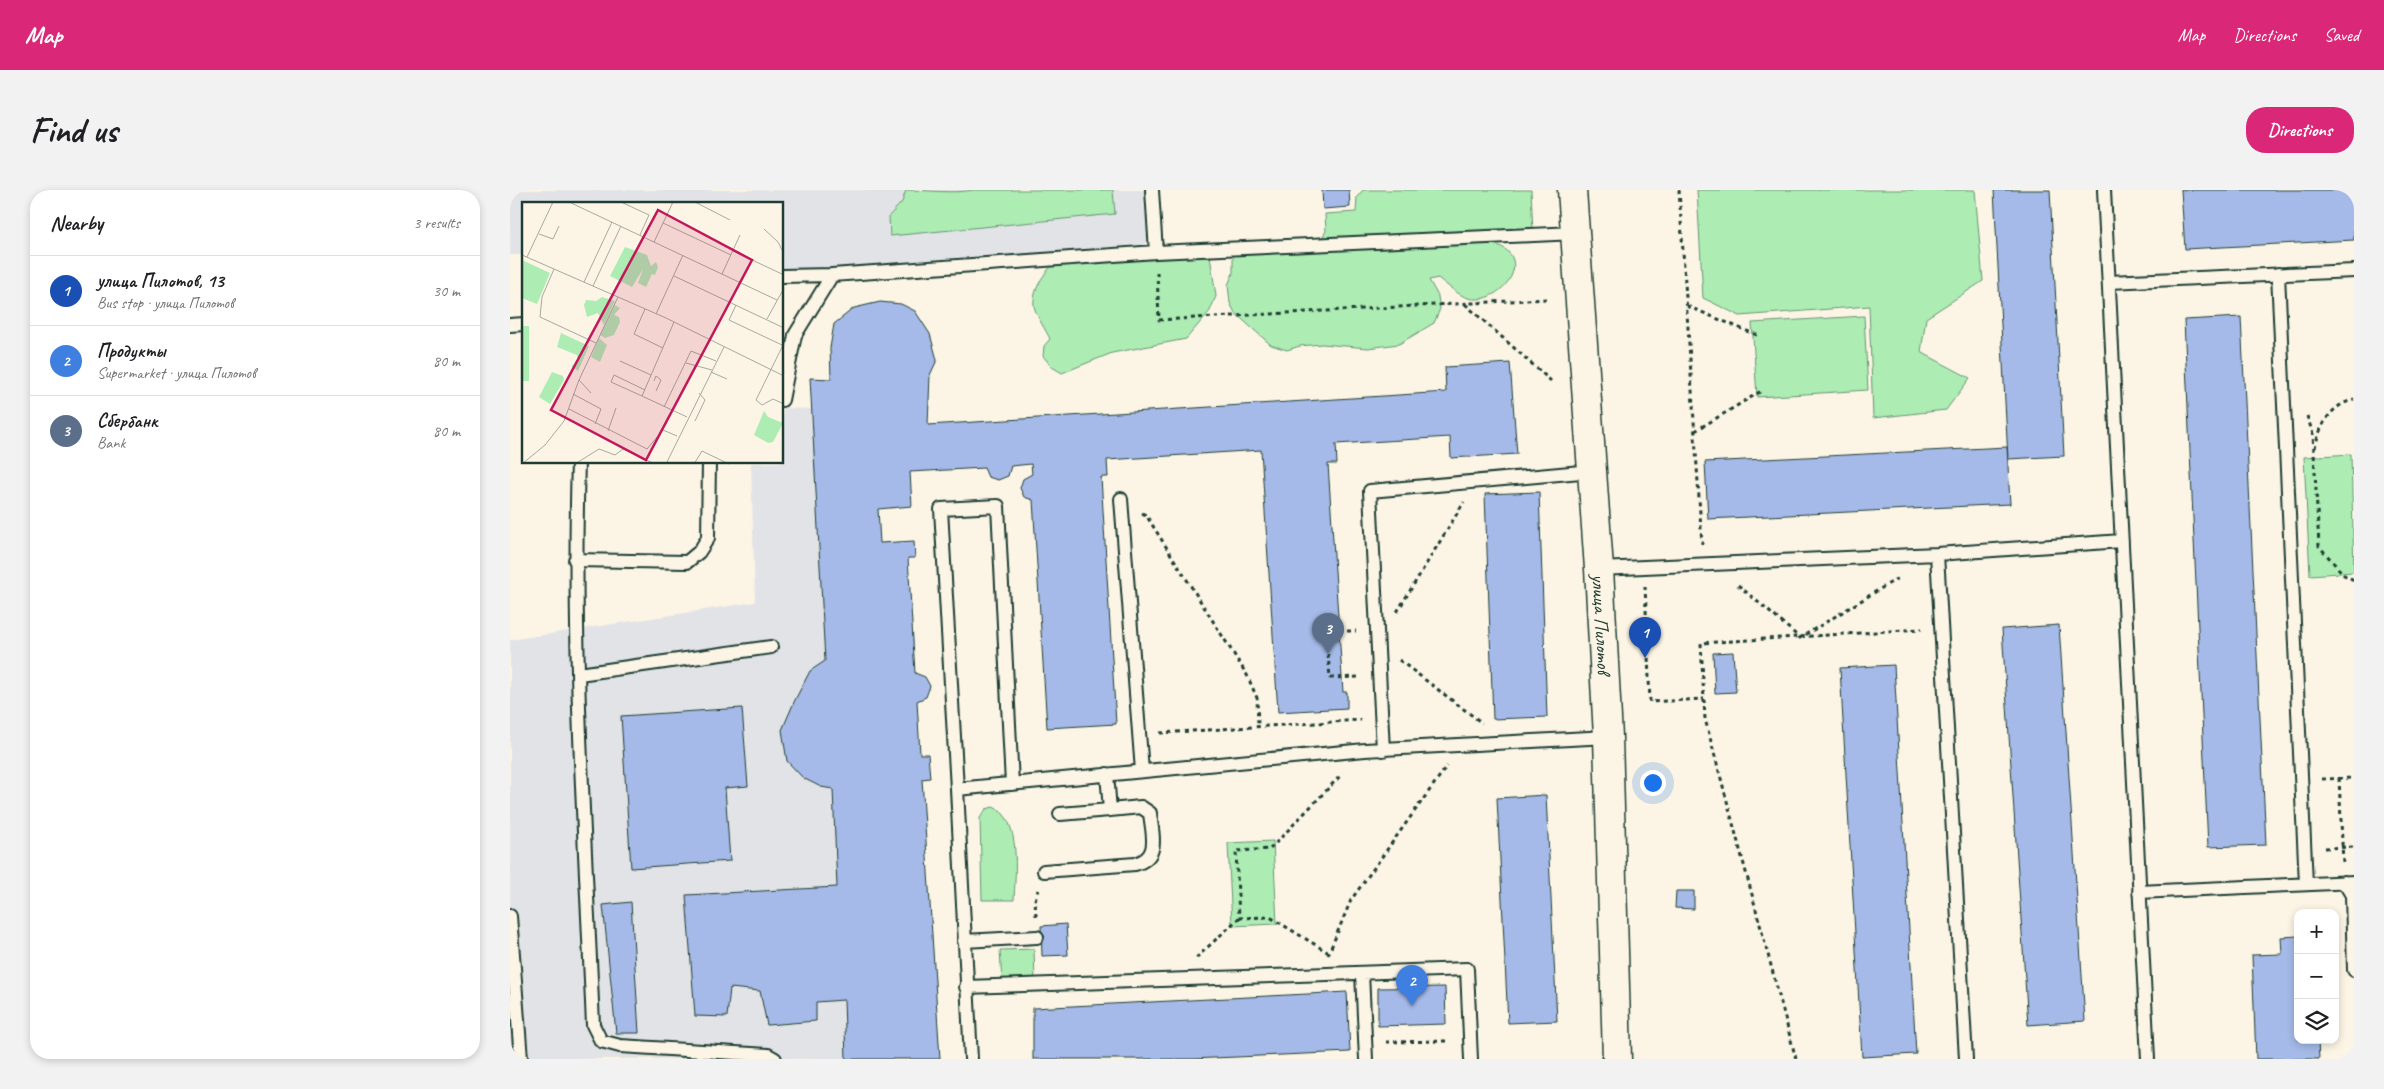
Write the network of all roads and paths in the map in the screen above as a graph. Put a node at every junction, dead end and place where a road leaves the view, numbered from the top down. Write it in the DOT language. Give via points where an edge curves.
graph roads {
  1 [pos="1152,190"];
  2 [pos="1572,190"];
  3 [pos="1679,190"];
  4 [pos="2104,190"];
  5 [pos="1576,233"];
  6 [pos="1156,252"];
  7 [pos="2354,271"];
  8 [pos="832,274"];
  9 [pos="2278,274"];
  10 [pos="784,276"];
  11 [pos="2108,282"];
  12 [pos="1546,299"];
  13 [pos="1464,303"];
  14 [pos="1687,306"];
  15 [pos="1759,336"];
  16 [pos="1551,381"];
  17 [pos="784,390"];
  18 [pos="1763,390"];
  19 [pos="2354,400"];
  20 [pos="1695,431"];
  21 [pos="578,464"];
  22 [pos="709,464"];
  23 [pos="1592,471"];
  24 [pos="1469,494"];
  25 [pos="1121,499"];
  26 [pos="2122,541"];
  27 [pos="1703,549"];
  28 [pos="1937,554"];
  29 [pos="575,560"];
  30 [pos="1644,567"];
  31 [pos="1599,569"];
  32 [pos="1900,577"];
  33 [pos="2354,580"];
  34 [pos="1735,582"];
  35 [pos="1397,613"];
  36 [pos="1926,628"];
  37 [pos="1800,638"];
  38 [pos="771,647"];
  39 [pos="1328,654"];
  40 [pos="1391,654"];
  41 [pos="579,674"];
  42 [pos="1380,676"];
  43 [pos="1704,699"];
  44 [pos="1382,719"];
  45 [pos="1482,724"];
  46 [pos="1258,726"];
  47 [pos="1139,734"];
  48 [pos="1608,737"];
  49 [pos="1383,750"];
  50 [pos="1452,759"];
  51 [pos="1346,770"];
  52 [pos="1142,771"];
  53 [pos="1107,774"];
  54 [pos="2339,778"];
  55 [pos="2354,778"];
  56 [pos="2301,780"];
  57 [pos="1012,784"];
  58 [pos="957,789"];
  59 [pos="1110,810"];
  60 [pos="1060,814"];
  61 [pos="2320,848"];
  62 [pos="2342,848"];
  63 [pos="2354,848"];
  64 [pos="1044,871"];
  65 [pos="2349,882"];
  66 [pos="2306,884"];
  67 [pos="2139,892"];
  68 [pos="510,916"];
  69 [pos="1239,918"];
  70 [pos="1037,938"];
  71 [pos="964,941"];
  72 [pos="1329,953"];
  73 [pos="1326,961"];
  74 [pos="1192,962"];
  75 [pos="2354,970"];
  76 [pos="1362,973"];
  77 [pos="966,987"];
  78 [pos="1470,1041"];
  79 [pos="1366,1042"];
  80 [pos="521,1059"];
  81 [pos="774,1059"];
  82 [pos="970,1059"];
  83 [pos="1366,1059"];
  84 [pos="1471,1059"];
  85 [pos="1617,1059"];
  86 [pos="1796,1059"];
  87 [pos="1966,1059"];
  88 [pos="2148,1059"];
  1 -- 6 [label="lane"];
  2 -- 5 [label="street, улица Пилотов"];
  3 -- 14 [label="path"];
  4 -- 11 [label="lane"];
  5 -- 6 [label="lane"];
  5 -- 23 [label="street, улица Пилотов"];
  6 -- 8 [label="lane"];
  6 -- 13 [label="path" via="1159,320"];
  7 -- 9 [label="lane"];
  8 -- 10 [label="lane"];
  8 -- 17 [label="lane" via="795,334"];
  9 -- 11 [label="lane"];
  9 -- 56 [label="lane"];
  11 -- 26 [label="lane"];
  12 -- 13 [label="path"];
  13 -- 16 [label="path"];
  14 -- 15 [label="path"];
  14 -- 20 [label="path"];
  18 -- 20 [label="path"];
  19 -- 33 [label="path" via="2330,413 2318,432 2314,453 2319,546 2344,575"];
  20 -- 27 [label="path"];
  21 -- 29 [label="lane"];
  22 -- 29 [label="lane" via="708,538 687,562"];
  23 -- 31 [label="street, улица Пилотов"];
  23 -- 42 [label="lane" via="1370,491"];
  24 -- 35 [label="path"];
  25 -- 46 [label="path" via="1146,515 1247,675 1257,698"];
  25 -- 47 [label="lane"];
  26 -- 28 [label="lane"];
  26 -- 67 [label="lane"];
  28 -- 30 [label="lane"];
  28 -- 87 [label="lane"];
  29 -- 41 [label="lane"];
  30 -- 31 [label="lane"];
  30 -- 43 [label="path" via="1650,702"];
  31 -- 48 [label="street, улица Пилотов"];
  32 -- 37 [label="path"];
  34 -- 37 [label="path"];
  36 -- 37 [label="path"];
  37 -- 43 [label="path" via="1701,643"];
  38 -- 41 [label="lane"];
  39 -- 42 [label="path" via="1330,678"];
  40 -- 45 [label="path"];
  41 -- 81 [label="lane" via="593,1025 601,1041 620,1046 768,1055"];
  42 -- 44 [label="lane"];
  43 -- 86 [label="path" via="1705,719"];
  44 -- 46 [label="path"];
  44 -- 49 [label="lane"];
  46 -- 47 [label="path"];
  47 -- 52 [label="lane"];
  48 -- 49 [label="lane"];
  48 -- 85 [label="street, улица Пилотов"];
  49 -- 52 [label="lane"];
  50 -- 72 [label="path" via="1351,900"];
  51 -- 69 [label="path" via="1270,849 1236,851"];
  52 -- 53 [label="lane"];
  53 -- 57 [label="lane"];
  53 -- 59 [label="lane"];
  54 -- 55 [label="path"];
  54 -- 56 [label="path"];
  54 -- 62 [label="path"];
  56 -- 66 [label="lane"];
  57 -- 58 [label="lane"];
  57 -- 58 [label="lane" via="998,506 941,509"];
  58 -- 71 [label="lane"];
  59 -- 60 [label="lane"];
  59 -- 64 [label="lane" via="1141,807 1150,813 1153,848 1146,861"];
  61 -- 62 [label="path"];
  62 -- 63 [label="path"];
  62 -- 65 [label="path"];
  65 -- 66 [label="lane"];
  65 -- 75 [label="lane"];
  66 -- 67 [label="lane"];
  67 -- 88 [label="lane"];
  68 -- 80 [label="lane"];
  69 -- 72 [label="path" via="1270,917"];
  69 -- 74 [label="path"];
  70 -- 71 [label="lane"];
  71 -- 77 [label="lane"];
  72 -- 73 [label="path"];
  76 -- 77 [label="lane"];
  76 -- 78 [label="lane" via="1467,969"];
  76 -- 79 [label="lane"];
  77 -- 82 [label="lane"];
  78 -- 79 [label="path"];
  78 -- 84 [label="lane"];
  79 -- 83 [label="lane"];
}
